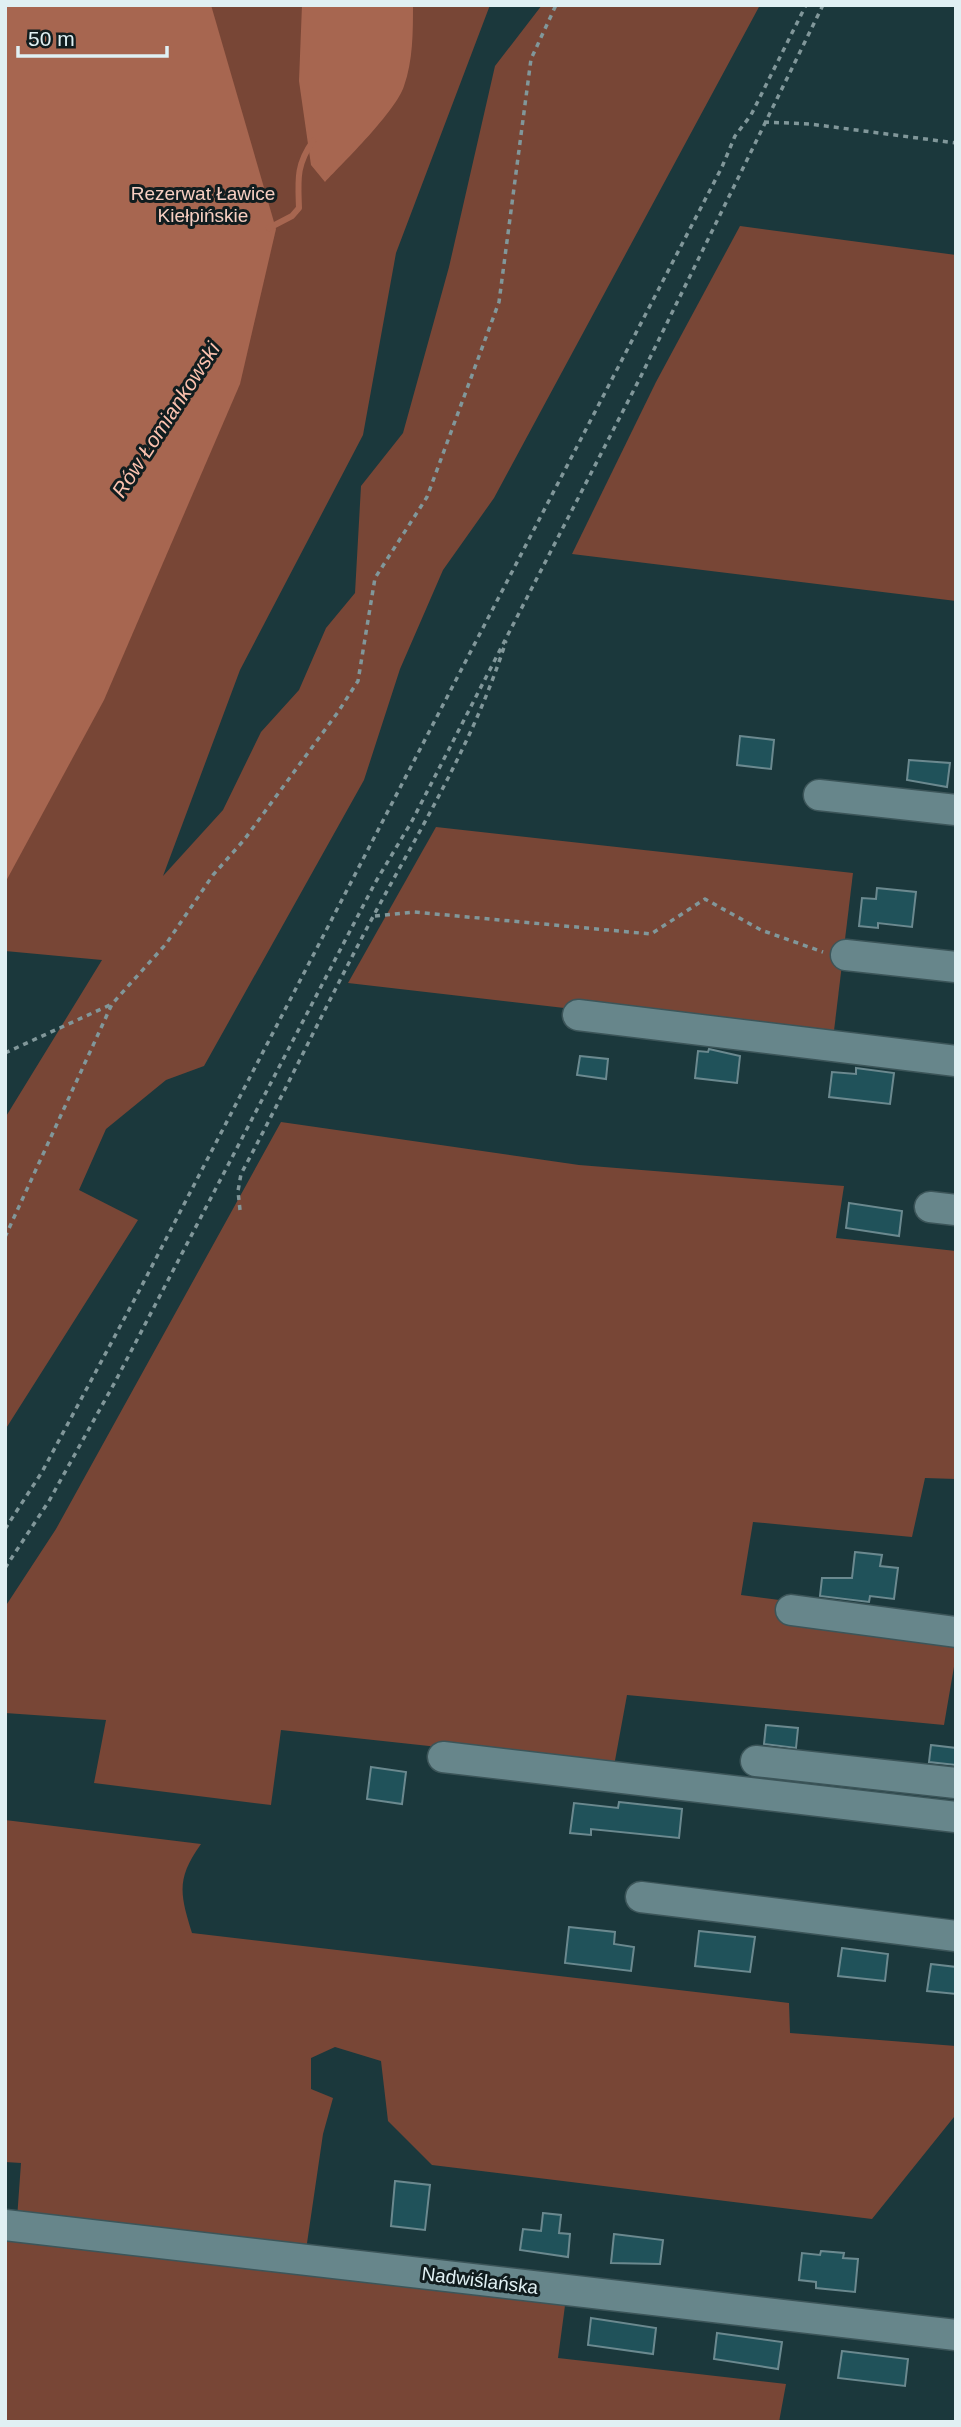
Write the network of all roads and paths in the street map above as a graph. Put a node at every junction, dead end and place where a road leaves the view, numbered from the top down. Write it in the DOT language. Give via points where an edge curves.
graph roads {
  1 [pos="556,5"];
  2 [pos="806,5"];
  3 [pos="823,5"];
  4 [pos="764,122"];
  5 [pos="956,143"];
  6 [pos="510,629"];
  7 [pos="819,796"];
  8 [pos="956,810"];
  9 [pos="373,916"];
  10 [pos="846,955"];
  11 [pos="956,967"];
  12 [pos="112,1004"];
  13 [pos="579,1015"];
  14 [pos="5,1053"];
  15 [pos="956,1061"];
  16 [pos="240,1210"];
  17 [pos="5,1237"];
  18 [pos="5,1529"];
  19 [pos="5,1567"];
  20 [pos="791,1610"];
  21 [pos="956,1632"];
  22 [pos="443,1757"];
  23 [pos="756,1761"];
  24 [pos="956,1783"];
  25 [pos="956,1817"];
  26 [pos="641,1897"];
  27 [pos="956,1936"];
  28 [pos="5,2225"];
  29 [pos="956,2335"];
  1 -- 12 [label="path" via="531,59 499,302 427,497 375,578 358,681 166,944"];
  2 -- 18 [label="path" via="751,115 734,136 145,1281 42,1472"];
  3 -- 4 [label="path"];
  4 -- 5 [label="path"];
  4 -- 6 [label="path" via="640,379"];
  6 -- 9 [label="path" via="489,695 455,768"];
  6 -- 19 [label="path" via="115,1382 49,1501"];
  7 -- 8 [label="street"];
  9 -- 10 [label="path" via="414,912 651,934 705,899 761,930 822,952"];
  9 -- 16 [label="path" via="241,1174 237,1191"];
  10 -- 11 [label="street"];
  12 -- 14 [label="path"];
  12 -- 17 [label="path"];
  13 -- 15 [label="street"];
  20 -- 21 [label="street"];
  22 -- 25 [label="street"];
  23 -- 24 [label="street"];
  26 -- 27 [label="street"];
  28 -- 29 [label="street, Nadwiślańska"];
}
